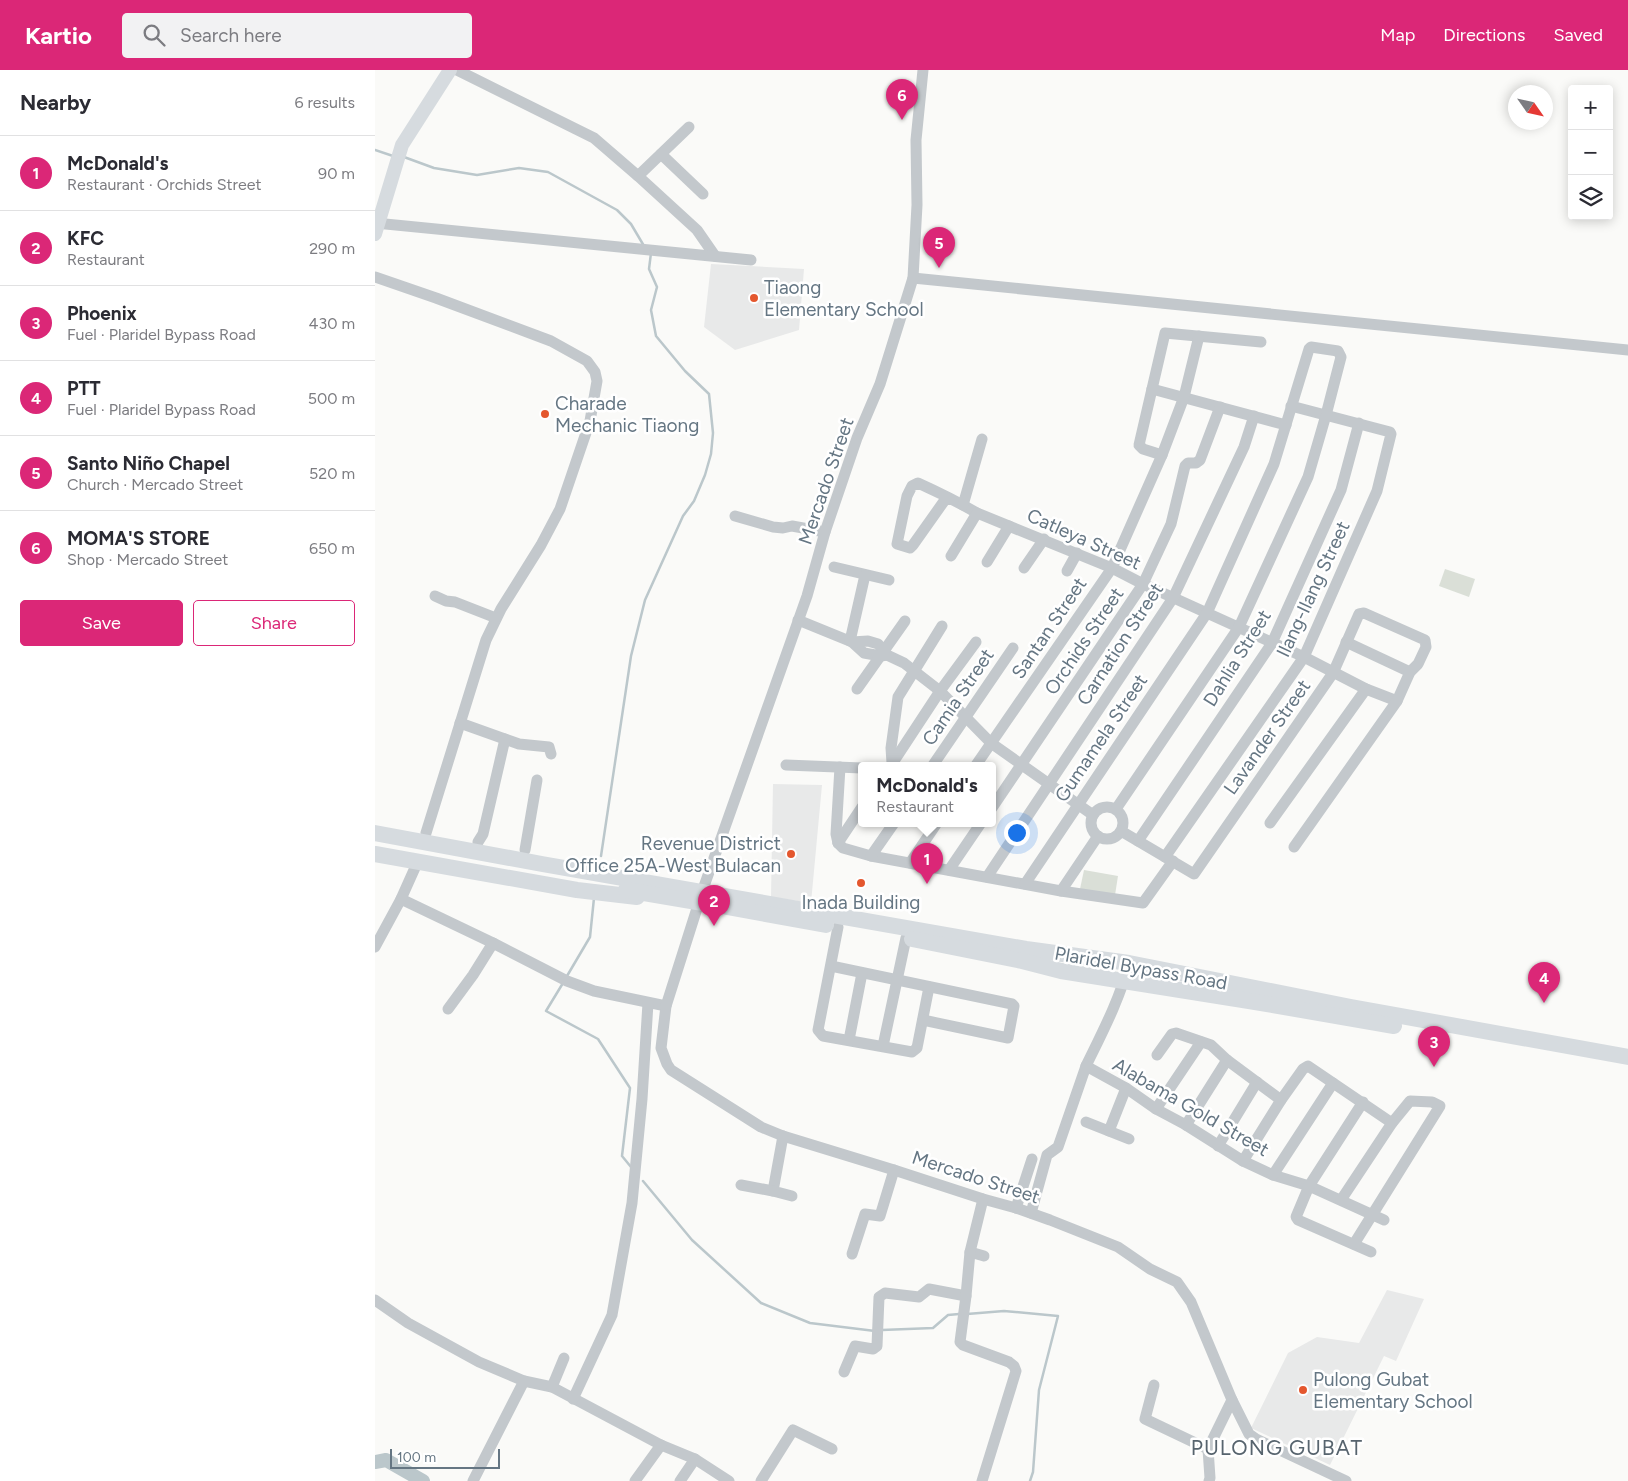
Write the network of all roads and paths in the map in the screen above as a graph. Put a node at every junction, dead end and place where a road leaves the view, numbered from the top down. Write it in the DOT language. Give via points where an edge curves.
graph roads {
  1 [pos="450,70"];
  2 [pos="457,70"];
  3 [pos="923,70"];
  4 [pos="689,127"];
  5 [pos="661,154"];
  6 [pos="638,176"];
  7 [pos="703,194"];
  8 [pos="376,227"];
  9 [pos="715,256"];
  10 [pos="751,260"];
  11 [pos="375,277"];
  12 [pos="913,278"];
  13 [pos="1199,336"];
  14 [pos="1261,342"];
  15 [pos="1628,350"];
  16 [pos="1152,389"];
  17 [pos="1184,397"];
  18 [pos="1291,406"];
  19 [pos="1220,407"];
  20 [pos="1326,415"];
  21 [pos="1254,416"];
  22 [pos="1359,423"];
  23 [pos="1286,424"];
  24 [pos="982,439"];
  25 [pos="1162,455"];
  26 [pos="947,497"];
  27 [pos="963,505"];
  28 [pos="977,513"];
  29 [pos="735,516"];
  30 [pos="1009,526"];
  31 [pos="825,532"];
  32 [pos="1045,539"];
  33 [pos="1077,553"];
  34 [pos="951,556"];
  35 [pos="987,562"];
  36 [pos="834,567"];
  37 [pos="1024,568"];
  38 [pos="1111,568"];
  39 [pos="1067,571"];
  40 [pos="865,575"];
  41 [pos="889,580"];
  42 [pos="1143,584"];
  43 [pos="435,596"];
  44 [pos="1173,598"];
  45 [pos="1207,613"];
  46 [pos="496,618"];
  47 [pos="798,620"];
  48 [pos="905,621"];
  49 [pos="942,626"];
  50 [pos="1239,627"];
  51 [pos="851,642"];
  52 [pos="976,642"];
  53 [pos="1346,642"];
  54 [pos="1272,643"];
  55 [pos="1013,648"];
  56 [pos="884,653"];
  57 [pos="1304,657"];
  58 [pos="914,671"];
  59 [pos="1410,672"];
  60 [pos="1333,673"];
  61 [pos="857,689"];
  62 [pos="1366,689"];
  63 [pos="940,691"];
  64 [pos="1397,701"];
  65 [pos="966,716"];
  66 [pos="460,722"];
  67 [pos="505,739"];
  68 [pos="991,743"];
  69 [pos="551,754"];
  70 [pos="891,762"];
  71 [pos="892,762"];
  72 [pos="935,762"];
  73 [pos="978,762"];
  74 [pos="1022,764"];
  75 [pos="786,765"];
  76 [pos="839,767"];
  77 [pos="858,768"];
  78 [pos="537,780"];
  79 [pos="1049,784"];
  80 [pos="996,802"];
  81 [pos="1077,804"];
  82 [pos="1116,809"];
  83 [pos="858,813"];
  84 [pos="1093,815"];
  85 [pos="375,823"];
  86 [pos="1270,823"];
  87 [pos="891,827"];
  88 [pos="934,827"];
  89 [pos="978,827"];
  90 [pos="1121,831"];
  91 [pos="375,833"];
  92 [pos="1098,836"];
  93 [pos="1138,841"];
  94 [pos="478,842"];
  95 [pos="375,843"];
  96 [pos="838,843"];
  97 [pos="418,846"];
  98 [pos="1294,848"];
  99 [pos="525,850"];
  100 [pos="375,854"];
  101 [pos="871,856"];
  102 [pos="1169,859"];
  103 [pos="910,863"];
  104 [pos="949,870"];
  105 [pos="987,877"];
  106 [pos="653,883"];
  107 [pos="1025,884"];
  108 [pos="1061,891"];
  109 [pos="701,897"];
  110 [pos="401,898"];
  111 [pos="839,927"];
  112 [pos="906,938"];
  113 [pos="493,943"];
  114 [pos="375,947"];
  115 [pos="1129,963"];
  116 [pos="831,966"];
  117 [pos="862,973"];
  118 [pos="897,980"];
  119 [pos="1125,981"];
  120 [pos="929,987"];
  121 [pos="648,1003"];
  122 [pos="666,1006"];
  123 [pos="448,1009"];
  124 [pos="923,1020"];
  125 [pos="849,1040"];
  126 [pos="1201,1042"];
  127 [pos="883,1046"];
  128 [pos="1157,1055"];
  129 [pos="1628,1057"];
  130 [pos="1227,1060"];
  131 [pos="1086,1066"];
  132 [pos="1628,1067"];
  133 [pos="1257,1082"];
  134 [pos="1333,1083"];
  135 [pos="1126,1088"];
  136 [pos="1281,1100"];
  137 [pos="1363,1102"];
  138 [pos="1156,1109"];
  139 [pos="1086,1122"];
  140 [pos="1392,1123"];
  141 [pos="1186,1125"];
  142 [pos="1109,1131"];
  143 [pos="783,1136"];
  144 [pos="1129,1139"];
  145 [pos="1218,1146"];
  146 [pos="1032,1159"];
  147 [pos="1243,1161"];
  148 [pos="894,1170"];
  149 [pos="1273,1175"];
  150 [pos="741,1185"];
  151 [pos="1309,1186"];
  152 [pos="773,1190"];
  153 [pos="792,1196"];
  154 [pos="983,1199"];
  155 [pos="1341,1200"];
  156 [pos="1016,1208"];
  157 [pos="1031,1213"];
  158 [pos="1372,1215"];
  159 [pos="1384,1220"];
  160 [pos="1355,1244"];
  161 [pos="970,1252"];
  162 [pos="1371,1252"];
  163 [pos="852,1254"];
  164 [pos="984,1256"];
  165 [pos="966,1296"];
  166 [pos="375,1300"];
  167 [pos="564,1358"];
  168 [pos="845,1372"];
  169 [pos="523,1381"];
  170 [pos="1154,1384"];
  171 [pos="552,1387"];
  172 [pos="573,1399"];
  173 [pos="1232,1400"];
  174 [pos="661,1445"];
  175 [pos="1208,1449"];
  176 [pos="832,1450"];
  177 [pos="695,1460"];
  178 [pos="473,1481"];
  179 [pos="635,1481"];
  180 [pos="680,1481"];
  181 [pos="729,1481"];
  182 [pos="761,1481"];
  183 [pos="982,1481"];
  184 [pos="1209,1481"];
  185 [pos="1346,1481"];
  1 -- 8 [label="main road" via="402,145"];
  2 -- 6 [label="street" via="594,138"];
  3 -- 12 [label="street, Mercado Street" via="916,140"];
  4 -- 5 [label="street"];
  5 -- 6 [label="street"];
  5 -- 7 [label="street"];
  6 -- 9 [label="street" via="697,230"];
  8 -- 9 [label="street"];
  9 -- 10 [label="street"];
  11 -- 46 [label="street" via="551,341 587,361 595,372 597,381 590,421 560,508"];
  12 -- 15 [label="street"];
  12 -- 31 [label="street, Mercado Street" via="880,384 857,438"];
  13 -- 14 [label="street"];
  13 -- 16 [label="street" via="1165,333"];
  13 -- 17 [label="street, Santan Street"];
  16 -- 17 [label="street"];
  16 -- 25 [label="street" via="1139,444 1143,449"];
  17 -- 19 [label="street"];
  17 -- 25 [label="street, Santan Street"];
  18 -- 20 [label="street, Ilang-Ilang Street"];
  18 -- 20 [label="street, Gumamela Street" via="1311,347 1338,351 1341,356"];
  18 -- 23 [label="street, Gumamela Street"];
  19 -- 21 [label="street"];
  19 -- 42 [label="street, Orchids Street" via="1200,460 1185,466 1171,524"];
  20 -- 22 [label="street, Ilang-Ilang Street"];
  20 -- 50 [label="street" via="1308,477"];
  21 -- 23 [label="street"];
  21 -- 44 [label="street, Carnation Street" via="1244,447"];
  22 -- 54 [label="street, Dahlia Street" via="1341,490"];
  22 -- 57 [label="street, Ilang-Ilang Street" via="1390,432 1389,443 1377,491"];
  23 -- 45 [label="street, Gumamela Street" via="1274,464"];
  24 -- 27 [label="street"];
  25 -- 38 [label="street, Santan Street"];
  26 -- 26 [label="street, Catleya Street" via="910,548 897,544 911,486 918,483"];
  26 -- 27 [label="street, Catleya Street"];
  27 -- 28 [label="street, Catleya Street"];
  28 -- 30 [label="street, Catleya Street"];
  28 -- 34 [label="street"];
  29 -- 31 [label="street" via="773,527 792,526"];
  30 -- 32 [label="street, Catleya Street"];
  30 -- 35 [label="street"];
  31 -- 47 [label="street, Mercado Street"];
  32 -- 33 [label="street, Catleya Street"];
  32 -- 37 [label="street"];
  33 -- 38 [label="street, Catleya Street"];
  33 -- 39 [label="street"];
  36 -- 40 [label="street"];
  38 -- 42 [label="street, Catleya Street"];
  38 -- 68 [label="street, Santan Street"];
  40 -- 41 [label="street"];
  40 -- 51 [label="street"];
  42 -- 44 [label="street, Catleya Street"];
  42 -- 74 [label="street, Orchids Street"];
  43 -- 46 [label="street"];
  44 -- 45 [label="street, Catleya Street"];
  44 -- 79 [label="street, Carnation Street"];
  45 -- 50 [label="street, Catleya Street"];
  45 -- 81 [label="street, Gumamela Street"];
  46 -- 66 [label="street" via="480,656"];
  47 -- 51 [label="street"];
  47 -- 109 [label="street, Mercado Street"];
  48 -- 56 [label="street"];
  49 -- 58 [label="street"];
  50 -- 54 [label="street, Catleya Street"];
  50 -- 82 [label="street"];
  51 -- 56 [label="street" via="879,644"];
  52 -- 63 [label="street"];
  53 -- 59 [label="street"];
  53 -- 59 [label="street, Lavander Street" via="1359,614 1364,613 1425,640 1427,647"];
  53 -- 60 [label="street, Lavander Street"];
  54 -- 57 [label="street, Catleya Street"];
  54 -- 93 [label="street, Dahlia Street"];
  55 -- 65 [label="street, Camia Street"];
  56 -- 58 [label="street"];
  56 -- 61 [label="street"];
  57 -- 60 [label="street, Catleya Street"];
  57 -- 102 [label="street, Ilang-Ilang Street"];
  58 -- 63 [label="street"];
  58 -- 70 [label="street" via="898,696"];
  59 -- 64 [label="street"];
  60 -- 62 [label="street, Catleya Street"];
  60 -- 102 [label="street, Lavander Street" via="1194,874"];
  62 -- 64 [label="street, Catleya Street"];
  62 -- 86 [label="street"];
  63 -- 65 [label="street"];
  63 -- 71 [label="street"];
  64 -- 98 [label="street"];
  65 -- 68 [label="street"];
  65 -- 72 [label="street, Camia Street"];
  66 -- 67 [label="street"];
  66 -- 97 [label="street"];
  67 -- 69 [label="street" via="549,747"];
  67 -- 94 [label="street" via="483,834"];
  68 -- 73 [label="street, Santan Street"];
  68 -- 74 [label="street"];
  74 -- 79 [label="street"];
  74 -- 80 [label="street, Orchids Street"];
  75 -- 76 [label="street"];
  76 -- 77 [label="street"];
  76 -- 96 [label="street"];
  78 -- 99 [label="street"];
  79 -- 81 [label="street"];
  79 -- 105 [label="street, Carnation Street"];
  81 -- 84 [label="street"];
  81 -- 107 [label="street, Gumamela Street"];
  82 -- 84 [label="street" via="1106,806"];
  82 -- 90 [label="street" via="1123,821"];
  83 -- 96 [label="street"];
  84 -- 92 [label="street" via="1091,824"];
  85 -- 97 [label="highway"];
  87 -- 101 [label="street"];
  88 -- 103 [label="street"];
  89 -- 104 [label="street"];
  90 -- 92 [label="street" via="1108,839"];
  90 -- 93 [label="street"];
  91 -- 97 [label="highway"];
  92 -- 108 [label="street"];
  93 -- 102 [label="street"];
  94 -- 97 [label="highway"];
  94 -- 99 [label="highway"];
  95 -- 97 [label="highway"];
  96 -- 101 [label="street" via="843,848"];
  97 -- 100 [label="highway"];
  97 -- 106 [label="highway"];
  97 -- 109 [label="highway, Plaridel Bypass Road" via="577,890 631,898"];
  97 -- 110 [label="street"];
  99 -- 106 [label="highway" via="579,861"];
  101 -- 103 [label="street"];
  102 -- 108 [label="street, Ilang-Ilang Street" via="1143,903"];
  103 -- 104 [label="street"];
  104 -- 105 [label="street"];
  105 -- 107 [label="street"];
  106 -- 109 [label="highway, Plaridel Bypass Road"];
  107 -- 108 [label="street"];
  109 -- 111 [label="highway, Plaridel Bypass Road"];
  109 -- 115 [label="highway, Plaridel Bypass Road"];
  109 -- 122 [label="street, Mercado Street"];
  110 -- 113 [label="street"];
  110 -- 114 [label="street"];
  111 -- 112 [label="highway, Plaridel Bypass Road"];
  111 -- 116 [label="street"];
  112 -- 118 [label="street"];
  112 -- 119 [label="highway, Plaridel Bypass Road" via="1061,971"];
  113 -- 121 [label="street" via="567,981 594,991"];
  113 -- 123 [label="street"];
  115 -- 119 [label="street, Alabama Gold Street"];
  115 -- 129 [label="highway, Plaridel Bypass Road" via="1333,1004"];
  116 -- 117 [label="street"];
  116 -- 125 [label="street" via="818,1030 823,1036"];
  117 -- 118 [label="street"];
  117 -- 125 [label="street"];
  118 -- 120 [label="street"];
  118 -- 127 [label="street"];
  119 -- 131 [label="street, Alabama Gold Street"];
  119 -- 132 [label="highway, Plaridel Bypass Road"];
  120 -- 124 [label="street"];
  120 -- 124 [label="street" via="1014,1006 1008,1038"];
  121 -- 122 [label="street"];
  121 -- 172 [label="street" via="632,1203 612,1315"];
  122 -- 143 [label="street, Mercado Street" via="661,1048 669,1067 761,1127"];
  124 -- 127 [label="street" via="917,1048 912,1052"];
  125 -- 127 [label="street"];
  126 -- 128 [label="street" via="1172,1034"];
  126 -- 130 [label="street" via="1211,1044"];
  126 -- 138 [label="street"];
  130 -- 133 [label="street"];
  130 -- 141 [label="street"];
  131 -- 135 [label="street, Alabama Gold Street"];
  131 -- 157 [label="street" via="1058,1147 1047,1155"];
  133 -- 136 [label="street"];
  133 -- 145 [label="street"];
  134 -- 136 [label="street" via="1305,1066"];
  134 -- 137 [label="street"];
  134 -- 149 [label="street"];
  135 -- 138 [label="street, Alabama Gold Street"];
  135 -- 142 [label="street"];
  136 -- 147 [label="street"];
  137 -- 140 [label="street"];
  137 -- 151 [label="street"];
  138 -- 141 [label="street, Alabama Gold Street"];
  139 -- 142 [label="street"];
  140 -- 155 [label="street"];
  140 -- 158 [label="street" via="1409,1101 1432,1102 1440,1106"];
  141 -- 145 [label="street, Alabama Gold Street"];
  142 -- 144 [label="street"];
  143 -- 148 [label="street, Mercado Street"];
  143 -- 152 [label="street"];
  145 -- 147 [label="street, Alabama Gold Street"];
  146 -- 156 [label="street"];
  147 -- 149 [label="street, Alabama Gold Street"];
  148 -- 154 [label="street, Mercado Street"];
  148 -- 163 [label="street" via="880,1216 865,1214"];
  149 -- 151 [label="street, Alabama Gold Street"];
  150 -- 152 [label="street"];
  151 -- 155 [label="street, Alabama Gold Street"];
  151 -- 160 [label="street" via="1296,1217 1298,1220"];
  152 -- 153 [label="street"];
  154 -- 156 [label="street, Mercado Street"];
  154 -- 161 [label="street"];
  155 -- 158 [label="street, Alabama Gold Street"];
  156 -- 157 [label="street, Mercado Street"];
  157 -- 173 [label="street, Mercado Street" via="1118,1247 1150,1269 1177,1282 1191,1302"];
  158 -- 159 [label="street, Alabama Gold Street"];
  158 -- 160 [label="street"];
  160 -- 162 [label="street"];
  161 -- 164 [label="street"];
  161 -- 165 [label="street"];
  165 -- 168 [label="street" via="929,1289 919,1297 881,1294 877,1346 873,1349 855,1346"];
  165 -- 183 [label="street" via="959,1342 1009,1362 1016,1372"];
  166 -- 169 [label="street" via="440,1341"];
  167 -- 171 [label="street"];
  169 -- 171 [label="street"];
  169 -- 178 [label="street"];
  170 -- 175 [label="street" via="1145,1419"];
  171 -- 172 [label="street"];
  172 -- 174 [label="street"];
  173 -- 175 [label="street"];
  173 -- 185 [label="street, Mercado Street" via="1249,1434 1256,1439"];
  174 -- 177 [label="street"];
  174 -- 179 [label="street"];
  175 -- 184 [label="street"];
  176 -- 182 [label="street" via="793,1430"];
  177 -- 180 [label="street"];
  177 -- 181 [label="street"];
}
